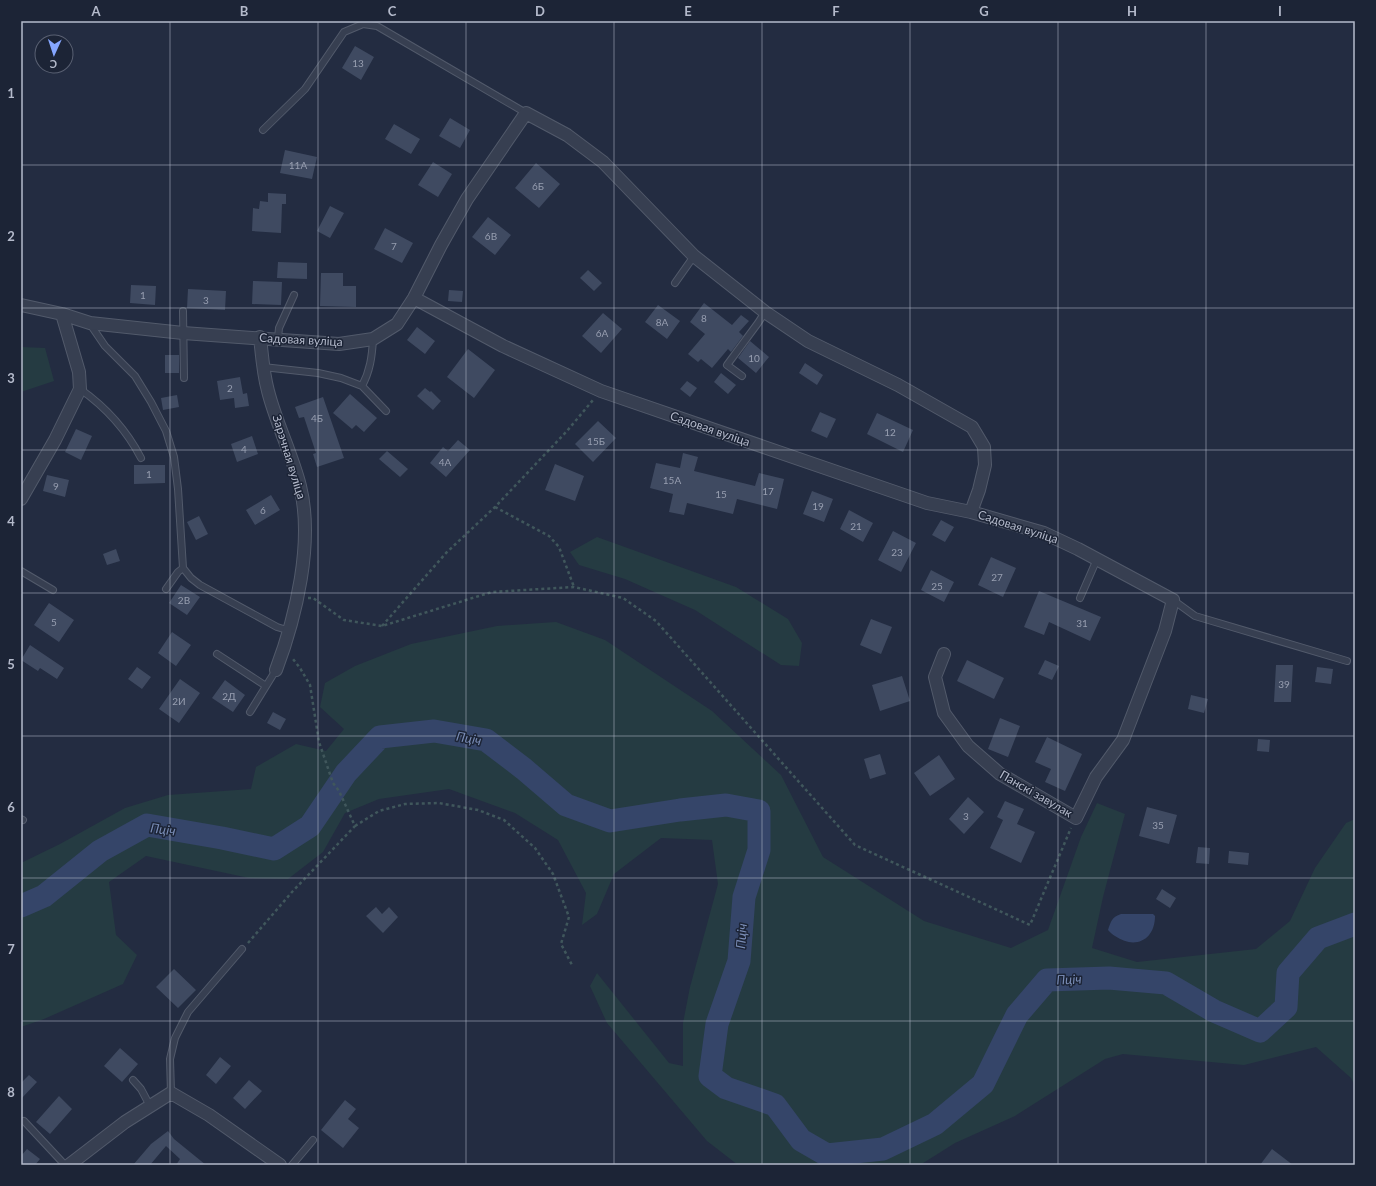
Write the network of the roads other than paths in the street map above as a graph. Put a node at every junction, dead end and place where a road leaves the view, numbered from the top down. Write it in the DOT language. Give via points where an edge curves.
graph roads {
  1 [pos="526,113"];
  2 [pos="264,130"];
  3 [pos="694,256"];
  4 [pos="675,282"];
  5 [pos="294,295"];
  6 [pos="414,298"];
  7 [pos="21,305"];
  8 [pos="183,310"];
  9 [pos="765,312"];
  10 [pos="62,314"];
  11 [pos="90,323"];
  12 [pos="183,333"];
  13 [pos="260,337"];
  14 [pos="278,338"];
  15 [pos="373,339"];
  16 [pos="263,367"];
  17 [pos="742,376"];
  18 [pos="184,378"];
  19 [pos="362,386"];
  20 [pos="80,390"];
  21 [pos="386,411"];
  22 [pos="141,458"];
  23 [pos="21,499"];
  24 [pos="972,512"];
  25 [pos="1097,558"];
  26 [pos="183,568"];
  27 [pos="21,571"];
  28 [pos="166,589"];
  29 [pos="53,590"];
  30 [pos="1080,598"];
  31 [pos="1173,600"];
  32 [pos="290,631"];
  33 [pos="217,654"];
  34 [pos="944,654"];
  35 [pos="1346,661"];
  36 [pos="276,670"];
  37 [pos="266,686"];
  38 [pos="250,712"];
  39 [pos="242,949"];
  40 [pos="133,1080"];
  41 [pos="170,1093"];
  42 [pos="150,1106"];
  43 [pos="24,1121"];
  44 [pos="312,1140"];
  45 [pos="66,1165"];
  46 [pos="69,1165"];
  47 [pos="280,1165"];
  48 [pos="292,1165"];
  1 -- 2 [label="lane" via="377,26 363,24 344,32 305,89"];
  1 -- 3 [label="street" via="567,135 604,162"];
  1 -- 6 [label="street" via="467,199"];
  3 -- 4 [label="lane"];
  3 -- 9 [label="street"];
  5 -- 14 [label="lane" via="279,328"];
  6 -- 15 [label="street, Садовая вуліца" via="397,324"];
  6 -- 24 [label="street, Садовая вуліца" via="503,346 601,391 928,503"];
  7 -- 10 [label="street, Садовая вуліца"];
  8 -- 12 [label="lane"];
  9 -- 17 [label="lane" via="727,365"];
  9 -- 24 [label="street" via="808,341 898,385 972,427 984,447 985,465"];
  10 -- 11 [label="street, Садовая вуліца"];
  10 -- 20 [label="street" via="79,372"];
  11 -- 12 [label="street, Садовая вуліца"];
  11 -- 26 [label="lane" via="105,346 135,376 166,431 174,457 178,489"];
  12 -- 13 [label="street, Садовая вуліца"];
  12 -- 18 [label="lane"];
  13 -- 14 [label="street, Садовая вуліца"];
  13 -- 16 [label="street, Зарэчная вуліца"];
  14 -- 15 [label="street, Садовая вуліца" via="339,344"];
  15 -- 19 [label="lane" via="372,359"];
  16 -- 19 [label="lane" via="318,373"];
  16 -- 32 [label="street, Зарэчная вуліца" via="268,392 299,485 305,518 304,548"];
  19 -- 21 [label="lane"];
  20 -- 22 [label="lane" via="98,402 118,422"];
  20 -- 23 [label="street"];
  24 -- 25 [label="street, Садовая вуліца" via="1044,533"];
  25 -- 30 [label="lane"];
  25 -- 31 [label="street, Садовая вуліца"];
  26 -- 28 [label="lane"];
  26 -- 32 [label="lane" via="200,585 277,627"];
  27 -- 29 [label="lane"];
  31 -- 34 [label="street, Панскі завулак" via="1165,631 1123,740 1096,777 1076,818 1000,774 968,746 944,713 935,677"];
  31 -- 35 [label="lane" via="1195,616"];
  32 -- 36 [label="street, Зарэчная вуліца"];
  33 -- 37 [label="lane"];
  36 -- 37 [label="lane"];
  37 -- 38 [label="lane"];
  39 -- 41 [label="lane" via="188,1012 175,1038 170,1059"];
  40 -- 42 [label="lane"];
  41 -- 42 [label="street"];
  41 -- 47 [label="street" via="209,1115"];
  42 -- 46 [label="street"];
  43 -- 45 [label="lane"];
  44 -- 48 [label="lane"];
}
